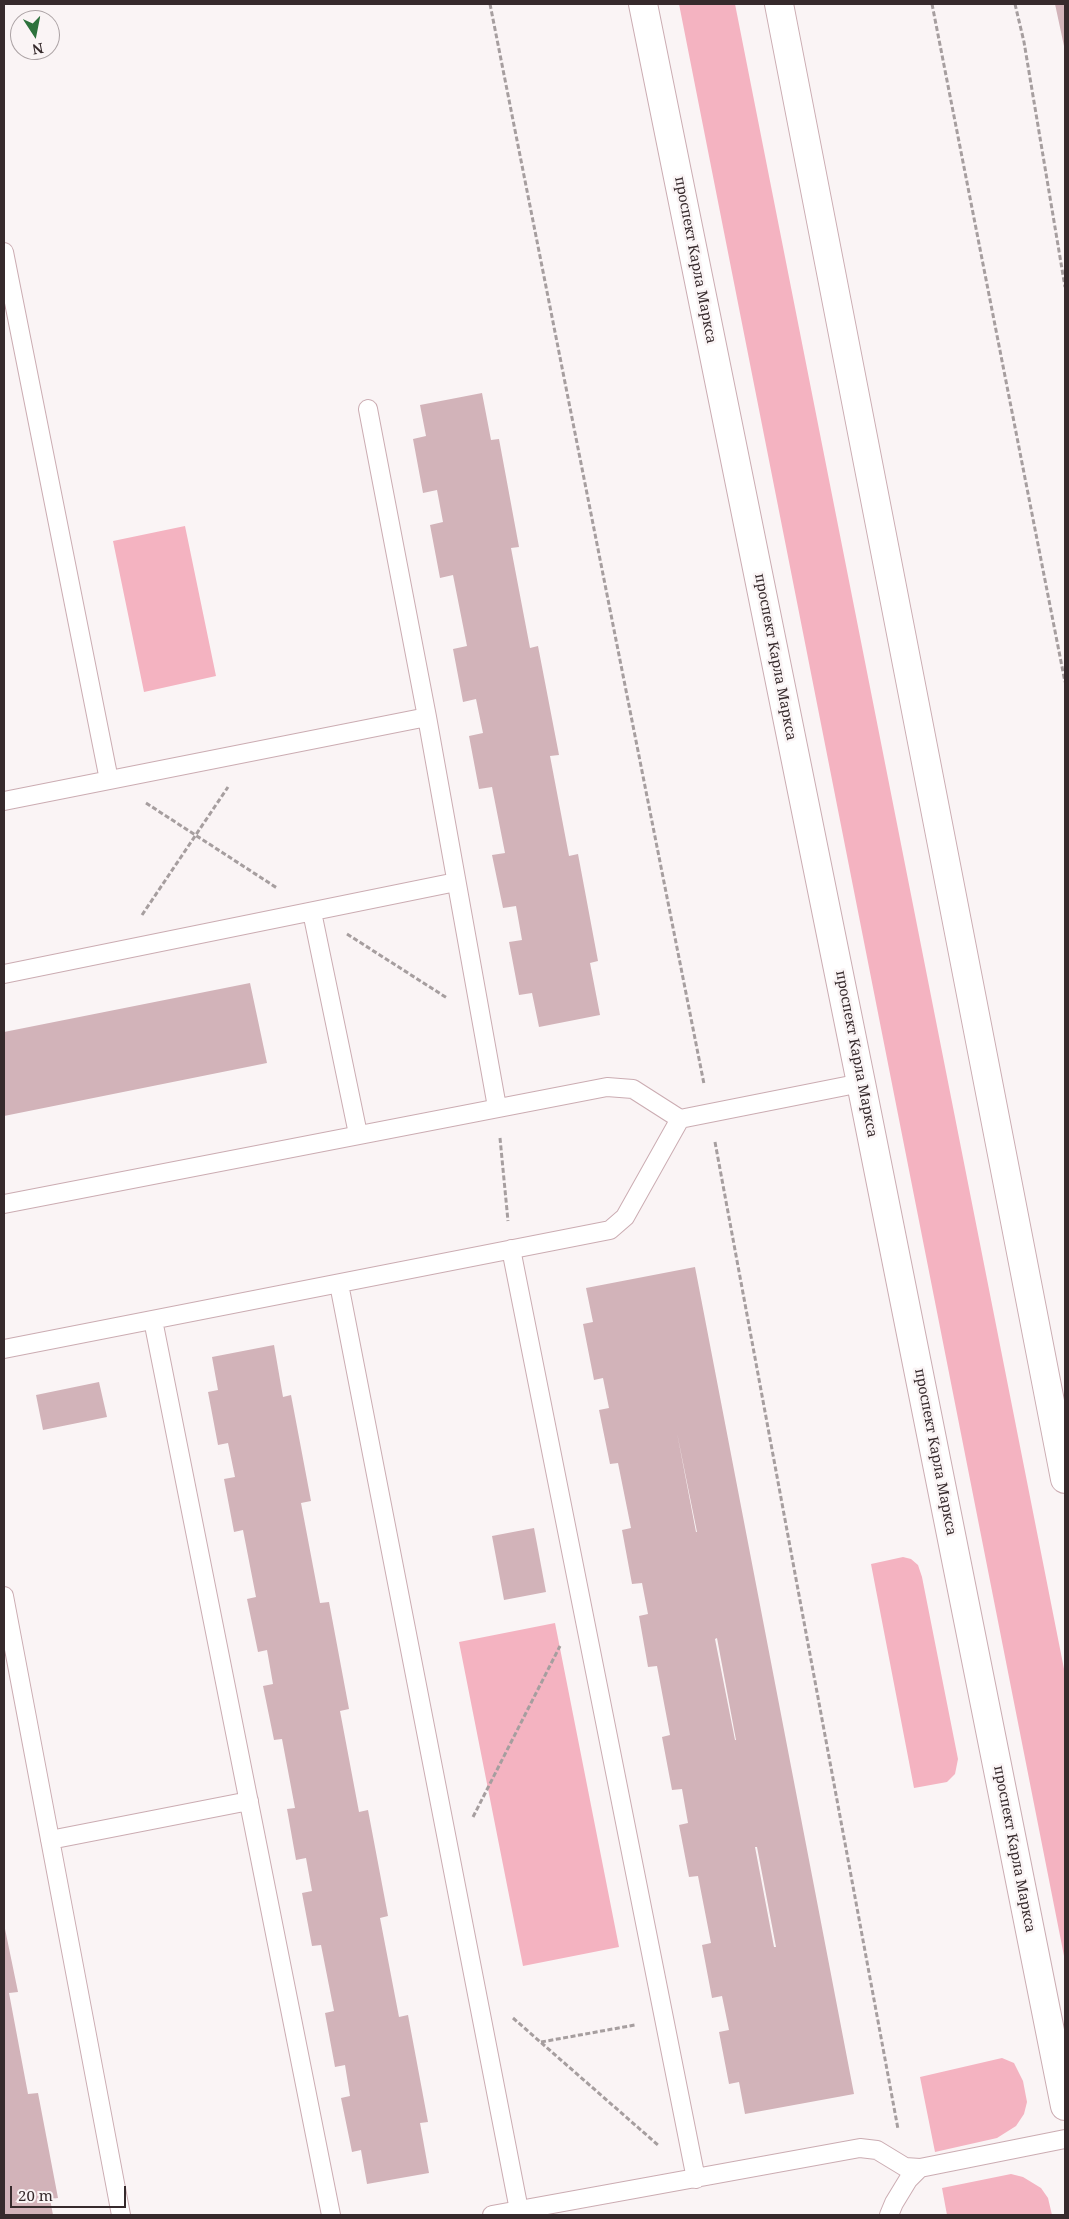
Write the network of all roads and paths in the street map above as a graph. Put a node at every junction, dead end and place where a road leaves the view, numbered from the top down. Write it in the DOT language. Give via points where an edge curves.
graph roads {
  1 [pos="643,4"];
  2 [pos="779,4"];
  3 [pos="932,4"];
  4 [pos="1015,4"];
  5 [pos="4,252"];
  6 [pos="1065,287"];
  7 [pos="368,409"];
  8 [pos="1065,682"];
  9 [pos="427,717"];
  10 [pos="252,751"];
  11 [pos="109,780"];
  12 [pos="4,801"];
  13 [pos="456,882"];
  14 [pos="312,912"];
  15 [pos="118,951"];
  16 [pos="4,974"];
  17 [pos="862,1083"];
  18 [pos="496,1107"];
  19 [pos="680,1119"];
  20 [pos="358,1134"];
  21 [pos="4,1204"];
  22 [pos="511,1249"];
  23 [pos="338,1284"];
  24 [pos="153,1320"];
  25 [pos="4,1349"];
  26 [pos="1065,1479"];
  27 [pos="4,1596"];
  28 [pos="582,1604"];
  29 [pos="249,1801"];
  30 [pos="50,1840"];
  31 [pos="451,1860"];
  32 [pos="476,1985"];
  33 [pos="665,2019"];
  34 [pos="540,2042"];
  35 [pos="1065,2106"];
  36 [pos="1065,2139"];
  37 [pos="920,2168"];
  38 [pos="696,2179"];
  39 [pos="519,2210"];
  40 [pos="121,2215"];
  41 [pos="331,2215"];
  42 [pos="492,2215"];
  43 [pos="889,2215"];
  1 -- 17 [label="street, проспект Карла Маркса"];
  2 -- 26 [label="street"];
  3 -- 8 [label="path"];
  4 -- 6 [label="path"];
  5 -- 11 [label="lane"];
  7 -- 9 [label="lane"];
  9 -- 10 [label="lane"];
  9 -- 13 [label="lane"];
  10 -- 11 [label="lane"];
  10 -- 15 [label="path"];
  11 -- 12 [label="lane"];
  13 -- 14 [label="lane"];
  13 -- 18 [label="lane"];
  14 -- 15 [label="lane"];
  14 -- 20 [label="lane"];
  15 -- 16 [label="lane"];
  17 -- 19 [label="lane"];
  17 -- 35 [label="street, проспект Карла Маркса"];
  18 -- 19 [label="lane" via="607,1087 633,1090"];
  18 -- 20 [label="lane"];
  18 -- 22 [label="path"];
  19 -- 22 [label="lane" via="625,1217 610,1230"];
  20 -- 21 [label="lane"];
  22 -- 23 [label="lane"];
  22 -- 28 [label="lane"];
  23 -- 24 [label="lane"];
  23 -- 31 [label="lane"];
  24 -- 25 [label="lane"];
  24 -- 29 [label="lane"];
  27 -- 30 [label="lane"];
  28 -- 31 [label="path"];
  28 -- 33 [label="lane"];
  29 -- 30 [label="lane"];
  29 -- 41 [label="lane"];
  30 -- 40 [label="lane"];
  31 -- 32 [label="lane"];
  32 -- 34 [label="path"];
  32 -- 39 [label="lane"];
  33 -- 34 [label="path"];
  33 -- 38 [label="lane"];
  34 -- 38 [label="path"];
  36 -- 37 [label="lane"];
  37 -- 38 [label="lane" via="905,2167 877,2150 860,2148"];
  37 -- 43 [label="lane" via="903,2188"];
  38 -- 39 [label="lane"];
  39 -- 42 [label="lane"];
}
